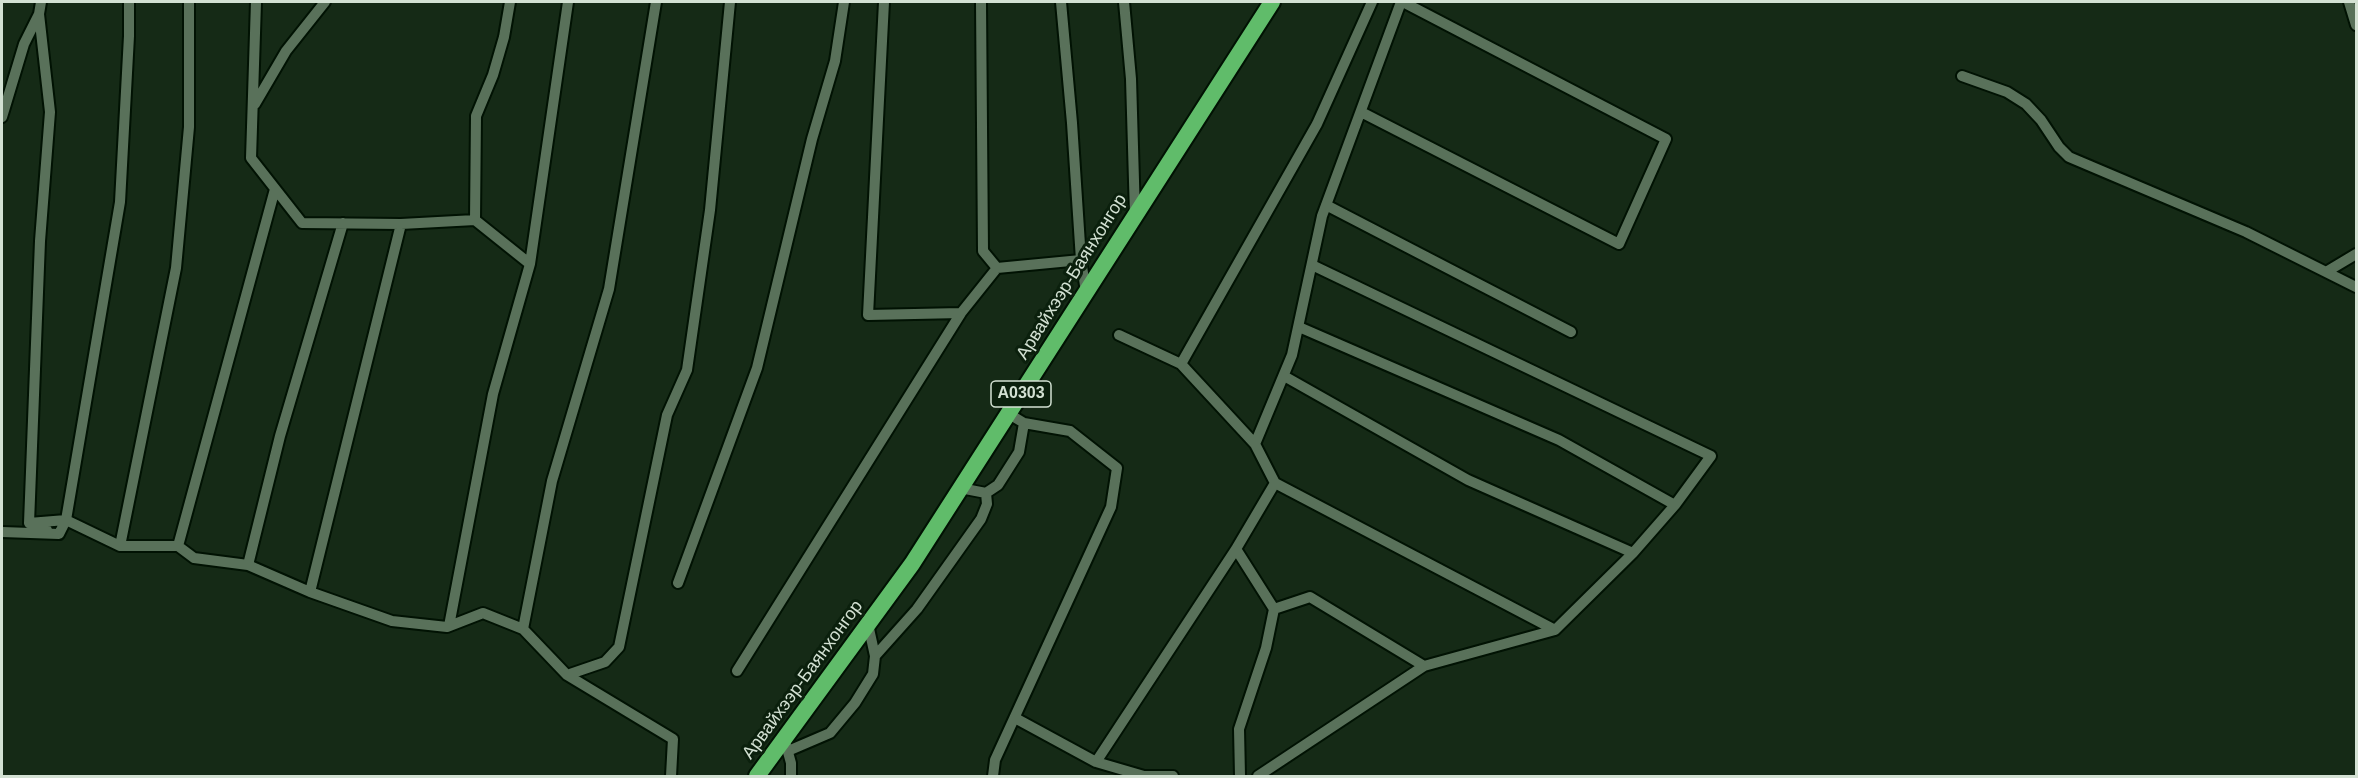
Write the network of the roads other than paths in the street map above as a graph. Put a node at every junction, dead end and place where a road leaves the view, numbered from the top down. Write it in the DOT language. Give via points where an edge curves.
graph roads {
  1 [pos="41,2"];
  2 [pos="129,2"];
  3 [pos="189,2"];
  4 [pos="256,2"];
  5 [pos="325,2"];
  6 [pos="510,2"];
  7 [pos="568,2"];
  8 [pos="656,2"];
  9 [pos="730,2"];
  10 [pos="844,2"];
  11 [pos="884,2"];
  12 [pos="981,2"];
  13 [pos="1061,2"];
  14 [pos="1124,2"];
  15 [pos="1272,2"];
  16 [pos="1372,2"];
  17 [pos="1402,2"];
  18 [pos="2349,2"];
  19 [pos="39,14"];
  20 [pos="2356,25"];
  21 [pos="1962,76"];
  22 [pos="253,106"];
  23 [pos="1361,112"];
  24 [pos="2,117"];
  25 [pos="275,189"];
  26 [pos="1326,205"];
  27 [pos="1135,215"];
  28 [pos="475,220"];
  29 [pos="344,223"];
  30 [pos="401,224"];
  31 [pos="2356,254"];
  32 [pos="1081,260"];
  33 [pos="530,264"];
  34 [pos="1312,265"];
  35 [pos="997,268"];
  36 [pos="2326,272"];
  37 [pos="2356,287"];
  38 [pos="1086,292"];
  39 [pos="961,313"];
  40 [pos="1299,327"];
  41 [pos="1571,333"];
  42 [pos="1119,335"];
  43 [pos="1181,364"];
  44 [pos="1284,376"];
  45 [pos="1009,414"];
  46 [pos="1024,423"];
  47 [pos="1256,444"];
  48 [pos="1275,483"];
  49 [pos="960,488"];
  50 [pos="986,493"];
  51 [pos="1675,505"];
  52 [pos="66,520"];
  53 [pos="29,523"];
  54 [pos="2,532"];
  55 [pos="59,534"];
  56 [pos="120,546"];
  57 [pos="178,546"];
  58 [pos="1236,549"];
  59 [pos="1633,553"];
  60 [pos="248,565"];
  61 [pos="678,583"];
  62 [pos="310,592"];
  63 [pos="1274,609"];
  64 [pos="868,624"];
  65 [pos="449,626"];
  66 [pos="523,629"];
  67 [pos="1556,630"];
  68 [pos="875,656"];
  69 [pos="1424,666"];
  70 [pos="737,671"];
  71 [pos="567,675"];
  72 [pos="1015,718"];
  73 [pos="786,745"];
  74 [pos="1096,762"];
  75 [pos="670,777"];
  76 [pos="757,777"];
  77 [pos="791,777"];
  78 [pos="993,777"];
  79 [pos="1173,777"];
  80 [pos="1240,777"];
  81 [pos="1258,777"];
  1 -- 19 [label="street"];
  2 -- 52 [label="street" via="120,202"];
  3 -- 56 [label="street" via="189,127 176,268"];
  4 -- 22 [label="street"];
  5 -- 22 [label="street" via="286,51"];
  6 -- 28 [label="street" via="494,75 476,116"];
  7 -- 33 [label="street"];
  8 -- 66 [label="street" via="609,289 552,481"];
  9 -- 71 [label="street" via="710,210 687,370 667,415 619,647 605,662"];
  10 -- 61 [label="street" via="835,61 756,368"];
  11 -- 39 [label="street" via="868,315"];
  12 -- 35 [label="street" via="983,251"];
  13 -- 32 [label="street"];
  14 -- 27 [label="street" via="1131,79"];
  15 -- 27 [label="highway, Арвайхээр-Баянхонгор / A0303"];
  16 -- 43 [label="street" via="1317,124"];
  17 -- 23 [label="street"];
  17 -- 23 [label="street" via="1666,139 1619,244"];
  18 -- 20 [label="street"];
  19 -- 24 [label="street" via="24,44"];
  19 -- 53 [label="street" via="50,112"];
  21 -- 36 [label="street" via="2007,92 2026,104 2069,157 2246,232"];
  22 -- 25 [label="street" via="251,158"];
  23 -- 26 [label="street"];
  25 -- 29 [label="street" via="302,223"];
  25 -- 57 [label="street"];
  26 -- 34 [label="street"];
  26 -- 41 [label="street"];
  27 -- 38 [label="highway, Арвайхээр-Баянхонгор / A0303"];
  28 -- 30 [label="street"];
  28 -- 33 [label="street"];
  29 -- 30 [label="street"];
  29 -- 60 [label="street" via="280,436"];
  30 -- 62 [label="street"];
  31 -- 36 [label="street"];
  32 -- 35 [label="street"];
  32 -- 38 [label="street"];
  33 -- 65 [label="street" via="493,394"];
  34 -- 40 [label="street"];
  34 -- 51 [label="street" via="1711,456"];
  35 -- 39 [label="street"];
  36 -- 37 [label="street"];
  38 -- 45 [label="highway, Арвайхээр-Баянхонгор / A0303"];
  39 -- 70 [label="street"];
  40 -- 44 [label="street"];
  40 -- 51 [label="street" via="1559,440"];
  42 -- 43 [label="street"];
  43 -- 47 [label="street"];
  44 -- 47 [label="street"];
  44 -- 59 [label="street" via="1468,480"];
  45 -- 46 [label="street"];
  45 -- 49 [label="highway, Арвайхээр-Баянхонгор / A0303"];
  46 -- 50 [label="street" via="1019,452 998,485"];
  46 -- 72 [label="street" via="1070,431 1117,468 1111,507"];
  47 -- 48 [label="street"];
  48 -- 58 [label="street"];
  48 -- 67 [label="street"];
  49 -- 50 [label="street"];
  49 -- 64 [label="highway, Арвайхээр-Баянхонгор / A0303"];
  50 -- 68 [label="street" via="987,504 981,519 917,609"];
  51 -- 59 [label="street"];
  52 -- 53 [label="street"];
  52 -- 55 [label="street"];
  52 -- 56 [label="street"];
  53 -- 55 [label="street"];
  54 -- 55 [label="street"];
  56 -- 57 [label="street"];
  57 -- 60 [label="street" via="194,558"];
  58 -- 63 [label="street"];
  58 -- 74 [label="street"];
  59 -- 67 [label="street"];
  60 -- 62 [label="street"];
  62 -- 65 [label="street" via="392,621"];
  63 -- 69 [label="street" via="1310,597"];
  63 -- 80 [label="street" via="1266,648 1239,729"];
  64 -- 68 [label="street"];
  64 -- 73 [label="highway, Арвайхээр-Баянхонгор / A0303"];
  65 -- 66 [label="street" via="483,613"];
  66 -- 71 [label="street"];
  67 -- 69 [label="street"];
  68 -- 73 [label="street" via="873,674 830,733"];
  69 -- 81 [label="street"];
  71 -- 75 [label="street" via="674,739"];
  72 -- 74 [label="street"];
  72 -- 78 [label="street" via="995,760"];
  73 -- 76 [label="highway, Арвайхээр-Баянхонгор / A0303"];
  73 -- 77 [label="street"];
  74 -- 79 [label="street" via="1144,776"];
}
